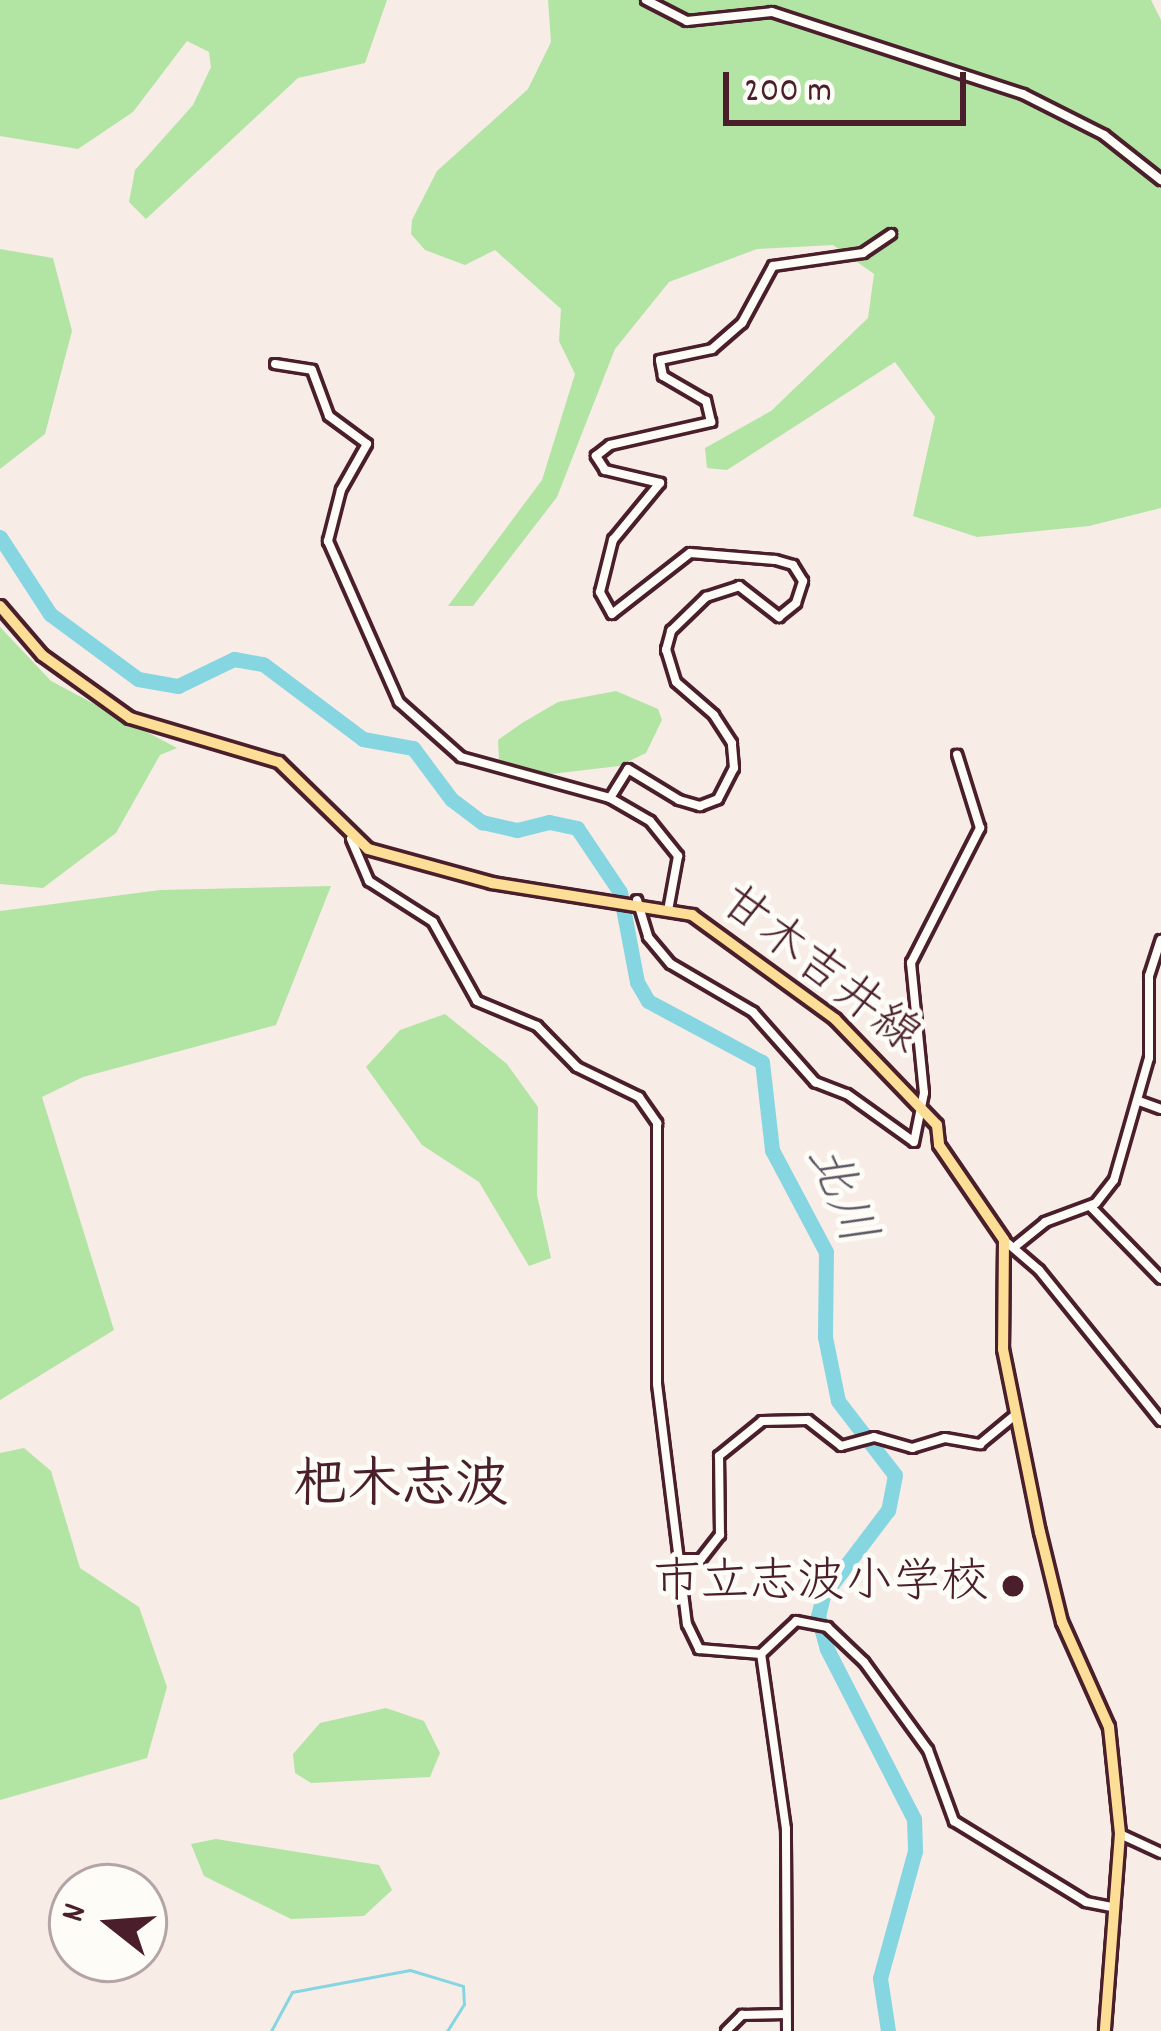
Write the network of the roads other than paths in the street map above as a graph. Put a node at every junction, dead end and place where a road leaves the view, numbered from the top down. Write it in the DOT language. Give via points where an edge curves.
graph roads {
  1 [pos="646,0"];
  2 [pos="1161,180"];
  3 [pos="891,234"];
  4 [pos="275,364"];
  5 [pos="0,607"];
  6 [pos="957,754"];
  7 [pos="610,798"];
  8 [pos="351,838"];
  9 [pos="637,901"];
  10 [pos="669,905"];
  11 [pos="1161,940"];
  12 [pos="916,1099"];
  13 [pos="1139,1101"];
  14 [pos="1161,1109"];
  15 [pos="1091,1207"];
  16 [pos="1011,1243"];
  17 [pos="1161,1279"];
  18 [pos="1015,1415"];
  19 [pos="1161,1421"];
  20 [pos="678,1559"];
  21 [pos="761,1654"];
  22 [pos="1120,1834"];
  23 [pos="1161,1853"];
  24 [pos="1112,1907"];
  25 [pos="786,2014"];
  26 [pos="726,2031"];
  27 [pos="787,2031"];
  28 [pos="1105,2031"];
  1 -- 2 [label="street" via="686,21 772,12 1022,94 1104,135"];
  3 -- 7 [label="street" via="863,253 773,266 742,323 712,349 660,360 663,376 706,401 710,422 596,456 605,470 660,483 613,540 600,592 612,614 691,553 775,560 794,565 803,581 796,603 779,616 739,586 706,597 671,631 666,650 676,682 732,743 734,768 718,799 700,806 679,800 628,769"];
  4 -- 7 [label="street" via="312,370 329,416 367,444 340,490 328,541 408,713 461,757"];
  5 -- 8 [label="main road, 甘木吉井線" via="42,655 130,718 279,762"];
  6 -- 12 [label="street" via="980,828 911,963 924,1093"];
  7 -- 10 [label="street" via="674,848 679,867"];
  8 -- 9 [label="main road, 甘木吉井線" via="492,883"];
  8 -- 20 [label="street" via="369,880 433,922 477,1000 537,1026 577,1067 639,1097 657,1123 657,1384"];
  9 -- 10 [label="main road, 甘木吉井線"];
  9 -- 12 [label="street" via="658,952 753,1012 815,1082 868,1106 910,1142 917,1136"];
  10 -- 12 [label="main road, 甘木吉井線" via="835,1019"];
  11 -- 13 [label="street" via="1149,976 1151,1044"];
  12 -- 16 [label="main road, 甘木吉井線"];
  13 -- 14 [label="street"];
  13 -- 15 [label="street" via="1114,1180"];
  15 -- 16 [label="street"];
  15 -- 17 [label="street"];
  16 -- 18 [label="main road" via="1003,1348"];
  16 -- 19 [label="street"];
  18 -- 20 [label="street" via="980,1444 945,1438 912,1448 874,1436 841,1445 808,1420 762,1421 719,1456 720,1535 701,1559"];
  18 -- 22 [label="main road" via="1062,1622 1109,1726"];
  20 -- 21 [label="street" via="699,1649"];
  21 -- 24 [label="street" via="796,1622 841,1637 915,1727 954,1820 1086,1902"];
  21 -- 25 [label="street" via="786,1829"];
  22 -- 23 [label="street"];
  22 -- 24 [label="main road"];
  24 -- 28 [label="main road"];
  25 -- 26 [label="street" via="742,2015"];
  25 -- 27 [label="street"];
}
